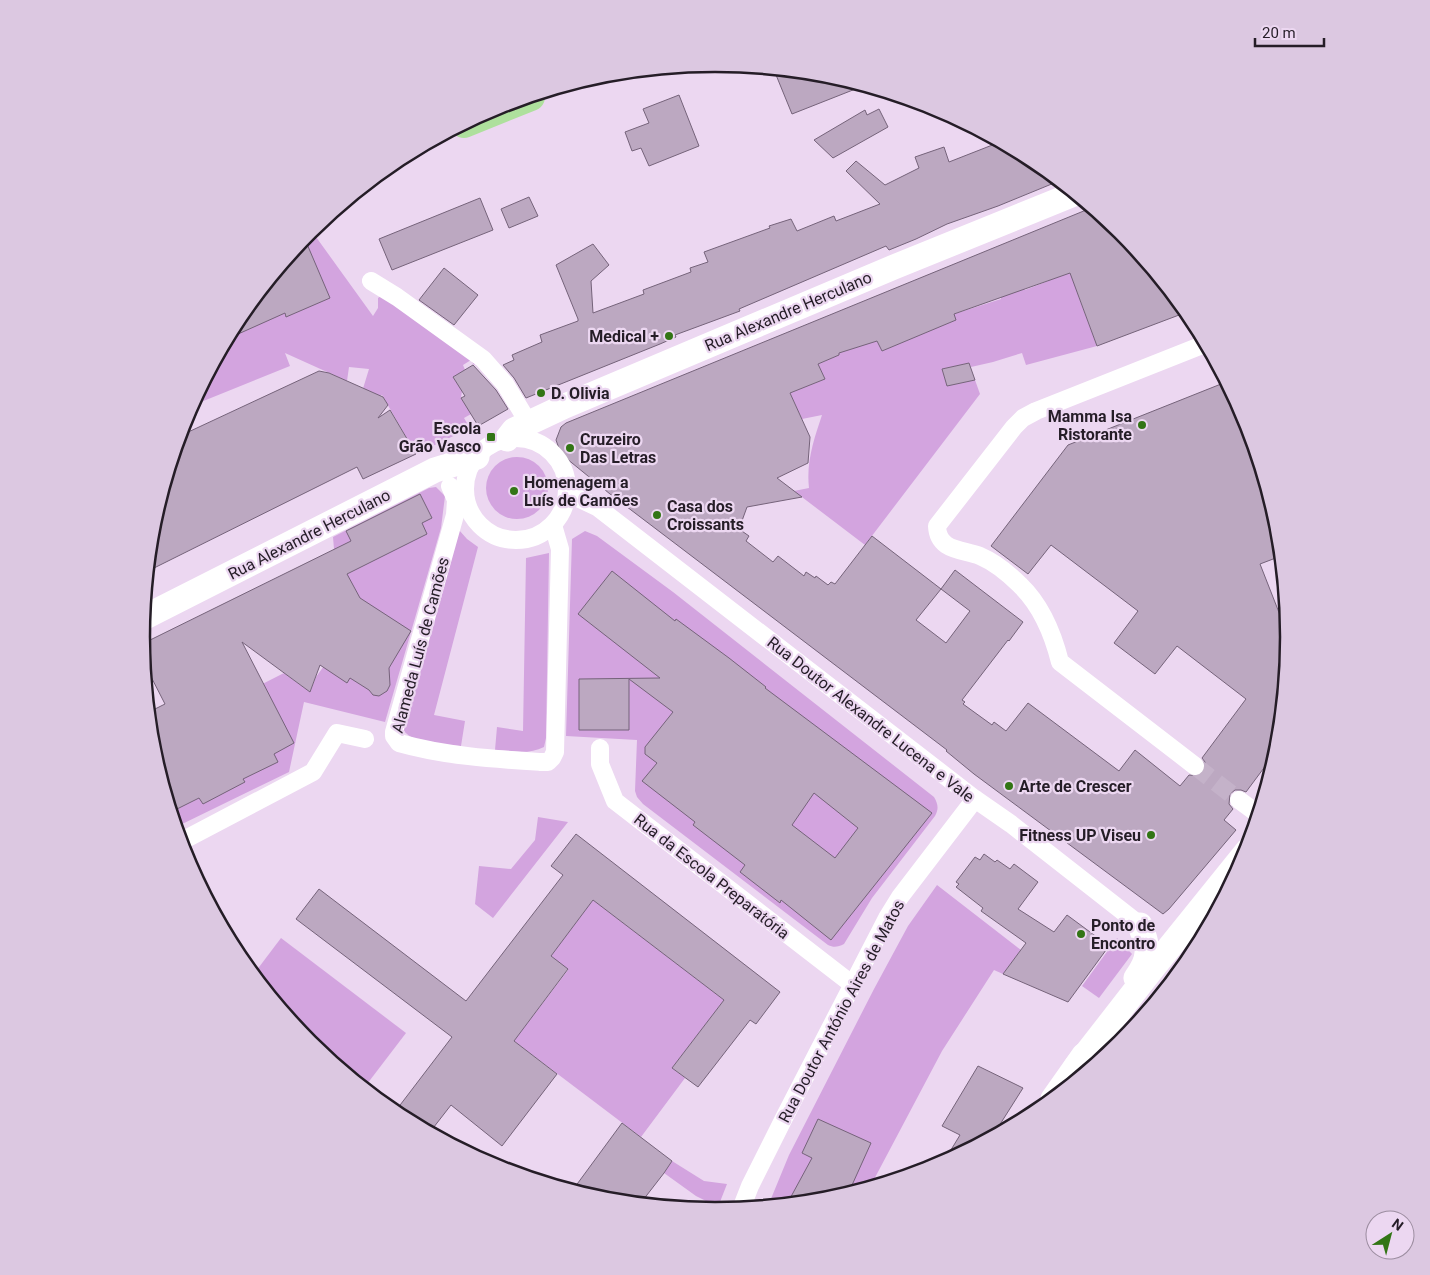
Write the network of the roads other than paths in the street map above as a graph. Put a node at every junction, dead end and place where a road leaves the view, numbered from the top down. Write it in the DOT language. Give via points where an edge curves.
graph roads {
  1 [pos="1068,196"];
  2 [pos="371,281"];
  3 [pos="1199,347"];
  4 [pos="528,422"];
  5 [pos="507,439"];
  6 [pos="477,457"];
  7 [pos="420,478"];
  8 [pos="567,493"];
  9 [pos="461,503"];
  10 [pos="553,525"];
  11 [pos="151,614"];
  12 [pos="365,739"];
  13 [pos="600,748"];
  14 [pos="1195,766"];
  15 [pos="974,799"];
  16 [pos="1239,800"];
  17 [pos="1253,810"];
  18 [pos="187,838"];
  19 [pos="1238,851"];
  20 [pos="1227,876"];
  21 [pos="1140,925"];
  22 [pos="853,985"];
  23 [pos="1076,1068"];
  24 [pos="1068,1079"];
  25 [pos="744,1201"];
  1 -- 4 [label="street, Rua Alexandre Herculano"];
  2 -- 4 [label="street" via="403,300 483,359 505,384"];
  3 -- 14 [label="street" via="1023,418 937,526 940,540 953,548 980,556 1021,586 1044,616 1060,662"];
  4 -- 5 [label="street, Rua Alexandre Herculano" via="514,430"];
  5 -- 6 [label="street" via="485,449"];
  5 -- 8 [label="street" via="527,440 545,447 555,456 562,467"];
  6 -- 7 [label="street, Rua Alexandre Herculano"];
  6 -- 9 [label="street" via="467,476"];
  7 -- 9 [label="street" via="429,477 450,486"];
  7 -- 11 [label="street, Rua Alexandre Herculano"];
  8 -- 10 [label="street" via="563,510"];
  8 -- 15 [label="street, Rua Doutor Alexandre Lucena e Vale" via="597,507"];
  9 -- 10 [label="street" via="485,529 507,539 532,538"];
  9 -- 10 [label="street, Alameda Luís de Camões" via="394,732 399,743 414,747 478,757 541,762 552,758 555,752 560,549"];
  12 -- 18 [label="street" via="337,733 313,772"];
  13 -- 22 [label="street, Rua da Escola Preparatória" via="600,764 615,801"];
  15 -- 21 [label="street, Rua Doutor Alexandre Lucena e Vale"];
  15 -- 22 [label="street, Rua Doutor António Aires de Matos" via="900,897 874,940"];
  16 -- 17 [label="street"];
  19 -- 21 [label="street" via="1172,926 1161,929"];
  20 -- 23 [label="street"];
  21 -- 23 [label="street" via="1147,949 1145,965"];
  22 -- 25 [label="street, Rua Doutor António Aires de Matos"];
  23 -- 24 [label="street"];
}
